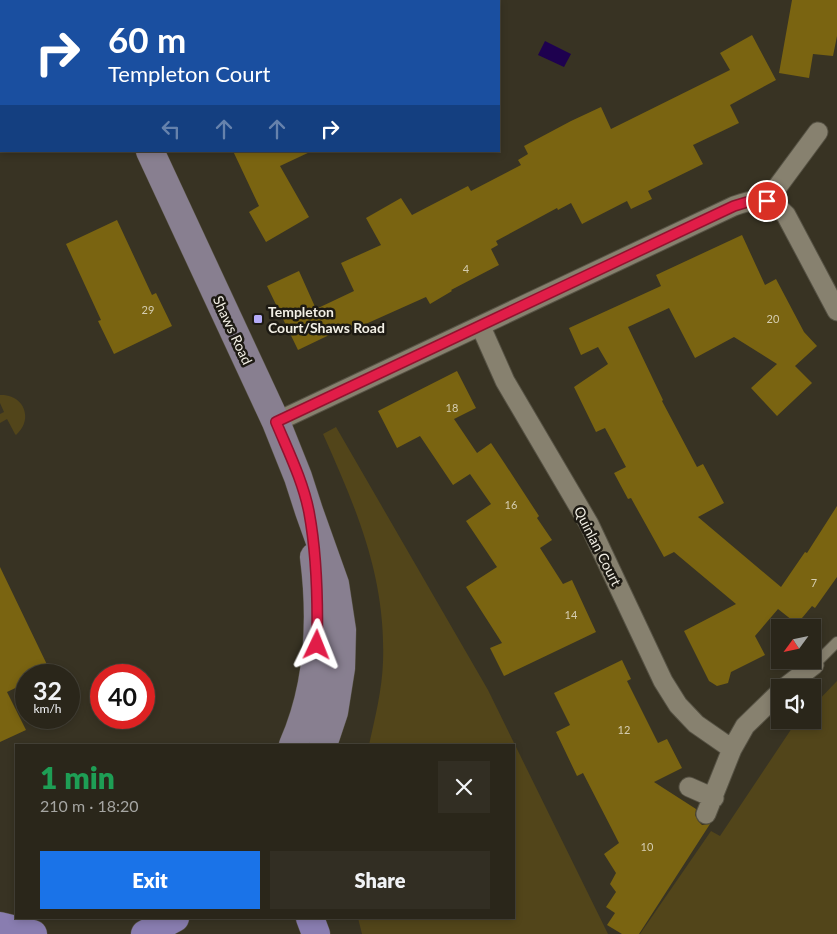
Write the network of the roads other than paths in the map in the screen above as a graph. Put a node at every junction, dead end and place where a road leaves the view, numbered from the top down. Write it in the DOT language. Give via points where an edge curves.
graph roads {
  1 [pos="818,132"];
  2 [pos="150,152"];
  3 [pos="767,201"];
  4 [pos="837,311"];
  5 [pos="481,327"];
  6 [pos="276,422"];
  7 [pos="309,511"];
  8 [pos="837,642"];
  9 [pos="821,658"];
  10 [pos="807,669"];
  11 [pos="791,679"];
  12 [pos="771,697"];
  13 [pos="293,744"];
  14 [pos="323,744"];
  15 [pos="732,749"];
  16 [pos="689,787"];
  17 [pos="173,919"];
  18 [pos="191,919"];
  19 [pos="0,926"];
  20 [pos="33,934"];
  21 [pos="145,934"];
  22 [pos="185,934"];
  1 -- 3 [label="street"];
  2 -- 6 [label="street, Shaws Road"];
  3 -- 4 [label="street" via="786,214"];
  3 -- 5 [label="street" via="754,200 734,206"];
  5 -- 6 [label="street"];
  5 -- 15 [label="street, Quinlan Court" via="505,381 589,524 663,680 678,705 696,724"];
  6 -- 7 [label="street, Shaws Road"];
  7 -- 13 [label="street, Shaws Road" via="318,615 316,660 310,695"];
  7 -- 14 [label="street, Shaws Road" via="335,584 342,630 341,668 334,712"];
  8 -- 9 [label="lane"];
  10 -- 11 [label="street"];
  12 -- 15 [label="street" via="745,726"];
  15 -- 16 [label="street" via="710,806"];
  17 -- 21 [label="main road"];
  18 -- 22 [label="main road"];
  19 -- 20 [label="main road"];
}
